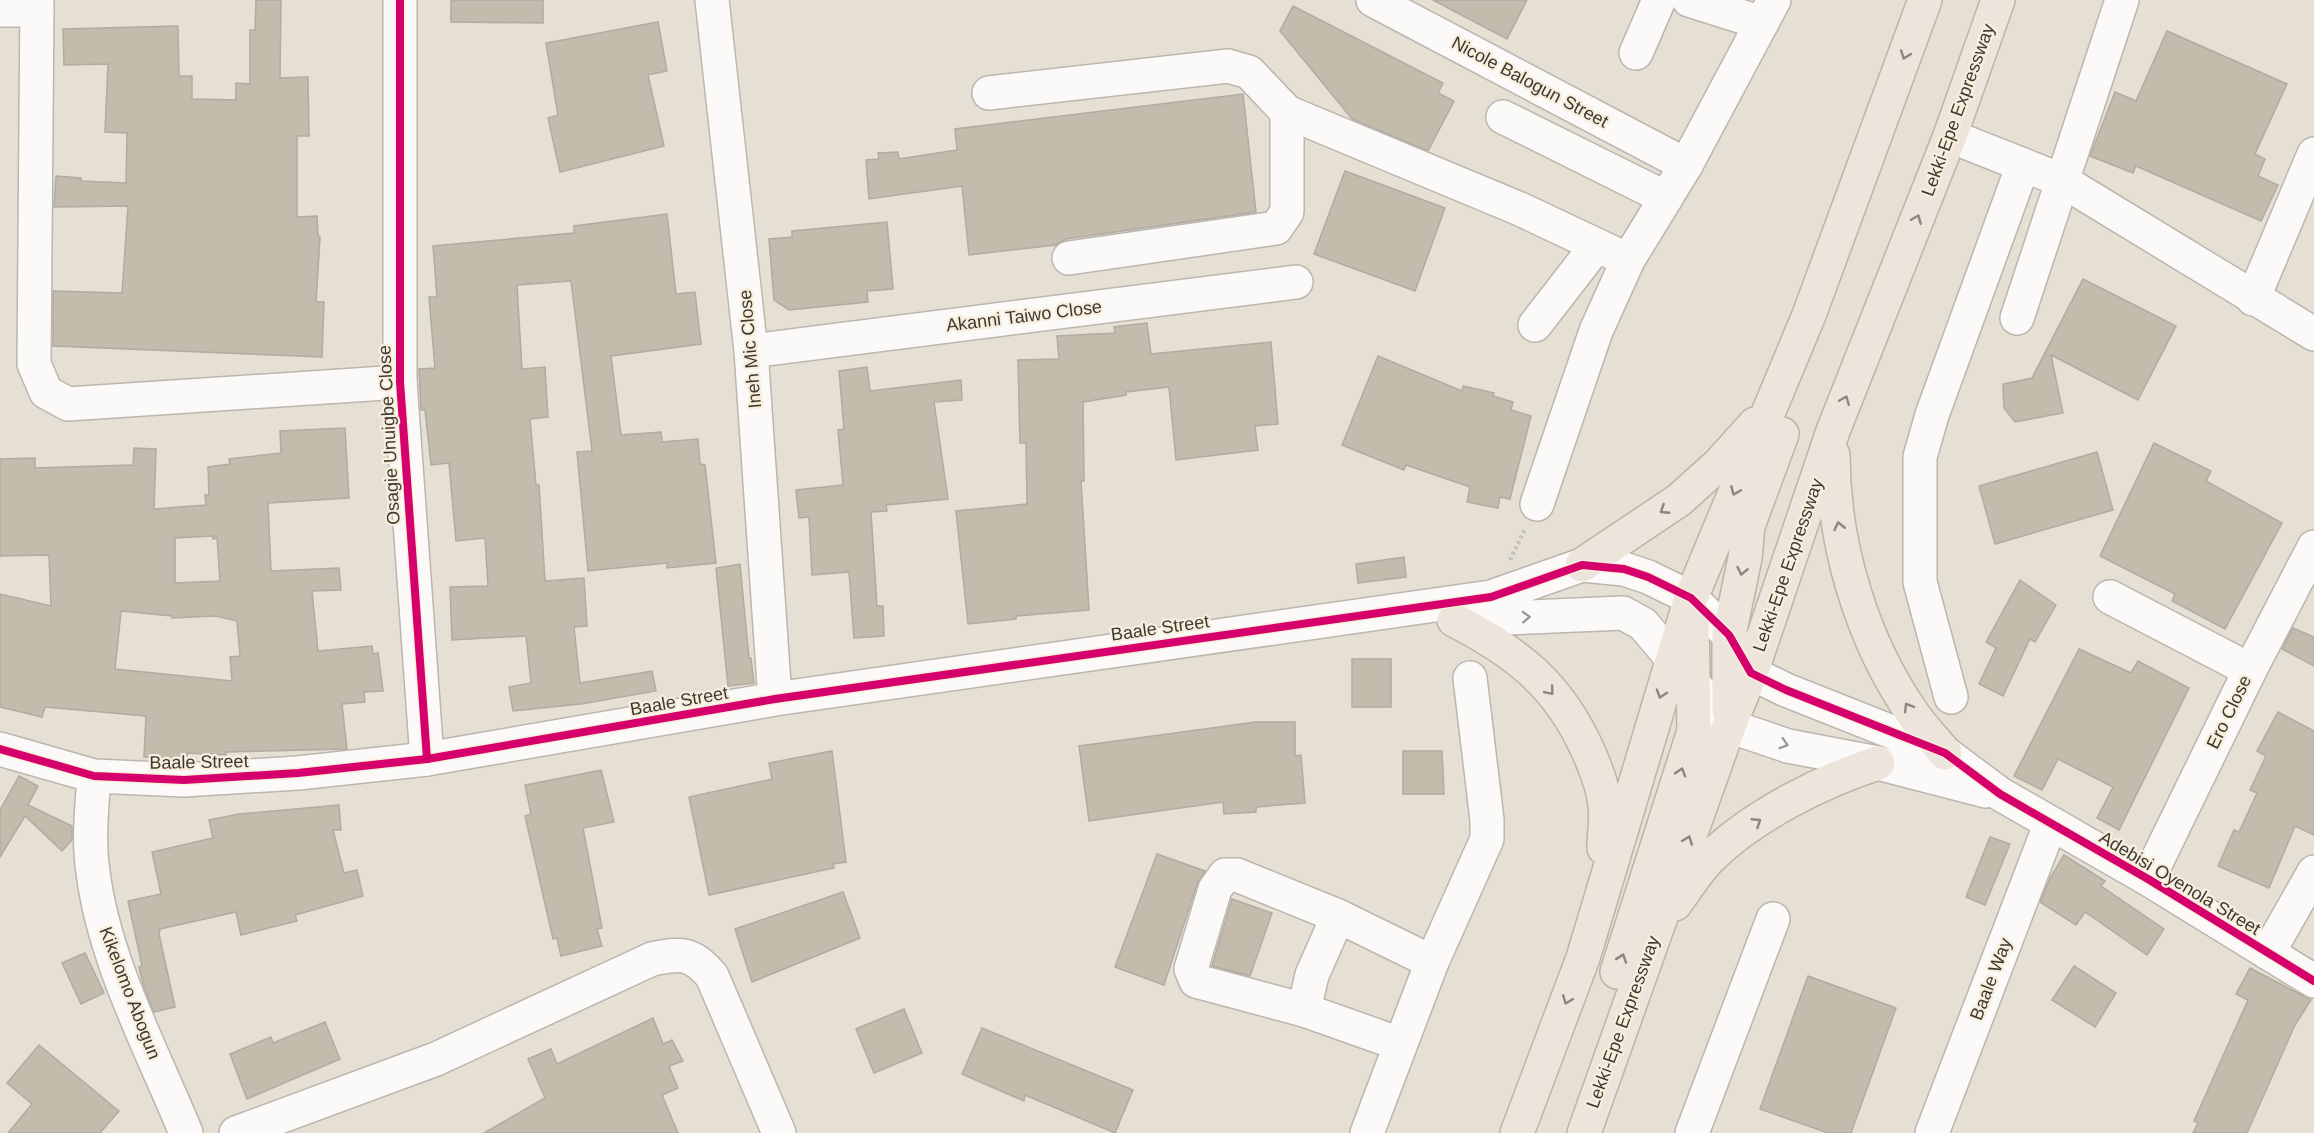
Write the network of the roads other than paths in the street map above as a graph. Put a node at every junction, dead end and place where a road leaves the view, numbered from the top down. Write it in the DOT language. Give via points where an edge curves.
graph roads {
  1 [pos="400,0"];
  2 [pos="712,0"];
  3 [pos="1373,0"];
  4 [pos="1659,0"];
  5 [pos="1689,0"];
  6 [pos="1925,0"];
  7 [pos="1998,0"];
  8 [pos="2122,0"];
  9 [pos="37,5"];
  10 [pos="0,10"];
  11 [pos="1768,11"];
  12 [pos="1636,54"];
  13 [pos="989,93"];
  14 [pos="1287,112"];
  15 [pos="1503,117"];
  16 [pos="1950,136"];
  17 [pos="2314,154"];
  18 [pos="1868,156"];
  19 [pos="1686,165"];
  20 [pos="2023,165"];
  21 [pos="2061,180"];
  22 [pos="1666,198"];
  23 [pos="1597,246"];
  24 [pos="1069,258"];
  25 [pos="1628,260"];
  26 [pos="1296,282"];
  27 [pos="2253,299"];
  28 [pos="1809,315"];
  29 [pos="2017,318"];
  30 [pos="1535,325"];
  31 [pos="2314,334"];
  32 [pos="751,351"];
  33 [pos="400,382"];
  34 [pos="1833,431"];
  35 [pos="1537,504"];
  36 [pos="2314,547"];
  37 [pos="1582,565"];
  38 [pos="2110,597"];
  39 [pos="1691,598"];
  40 [pos="1363,614"];
  41 [pos="1454,620"];
  42 [pos="1729,634"];
  43 [pos="1672,656"];
  44 [pos="2250,670"];
  45 [pos="1751,673"];
  46 [pos="1470,678"];
  47 [pos="1694,685"];
  48 [pos="1951,697"];
  49 [pos="775,699"];
  50 [pos="1729,726"];
  51 [pos="0,750"];
  52 [pos="1945,753"];
  53 [pos="427,759"];
  54 [pos="1878,763"];
  55 [pos="94,776"];
  56 [pos="2000,794"];
  57 [pos="2050,825"];
  58 [pos="2314,872"];
  59 [pos="2148,879"];
  60 [pos="1338,916"];
  61 [pos="1773,920"];
  62 [pos="2268,953"];
  63 [pos="1583,958"];
  64 [pos="1432,962"];
  65 [pos="1644,964"];
  66 [pos="2314,981"];
  67 [pos="1304,1010"];
  68 [pos="1400,1044"];
  69 [pos="186,1133"];
  70 [pos="236,1133"];
  71 [pos="779,1133"];
  72 [pos="1367,1133"];
  73 [pos="1517,1133"];
  74 [pos="1563,1133"];
  75 [pos="1584,1133"];
  76 [pos="1692,1133"];
  77 [pos="1932,1133"];
  1 -- 33 [label="street, Osagie Unuigbe Close"];
  2 -- 32 [label="street, Ineh Mic Close"];
  3 -- 19 [label="street, Nicole Balogun Street"];
  4 -- 12 [label="street"];
  5 -- 11 [label="street"];
  6 -- 18 [label="highway, one-way"];
  7 -- 16 [label="highway, Lekki-Epe Expressway"];
  8 -- 21 [label="street"];
  9 -- 10 [label="street"];
  9 -- 33 [label="street" via="34,364 46,392 68,404"];
  11 -- 19 [label="street"];
  13 -- 14 [label="street" via="1228,66 1249,72"];
  14 -- 23 [label="street" via="1520,209"];
  14 -- 24 [label="street" via="1287,212 1276,228"];
  15 -- 22 [label="street"];
  16 -- 20 [label="street"];
  34 -- 16 [label="highway, Lekki-Epe Expressway, one-way"];
  17 -- 27 [label="street"];
  18 -- 28 [label="highway"];
  18 -- 42 [label="highway, one-way" via="1866,208 1748,526"];
  19 -- 22 [label="street"];
  20 -- 21 [label="street"];
  20 -- 48 [label="street" via="1920,457 1920,582"];
  21 -- 27 [label="street"];
  21 -- 29 [label="street"];
  22 -- 25 [label="street"];
  23 -- 25 [label="street"];
  23 -- 30 [label="street"];
  25 -- 35 [label="street" via="1596,331"];
  26 -- 32 [label="street, Akanni Taiwo Close"];
  27 -- 31 [label="street"];
  28 -- 37 [label="highway, one-way" via="1762,416 1725,457 1679,500"];
  28 -- 39 [label="highway, one-way"];
  32 -- 49 [label="street, Ineh Mic Close"];
  33 -- 53 [label="street, Osagie Unuigbe Close"];
  34 -- 45 [label="highway, Lekki-Epe Expressway"];
  52 -- 34 [label="highway, one-way" via="1913,716 1869,631 1835,509"];
  36 -- 44 [label="street, Ero Close"];
  37 -- 39 [label="street" via="1624,569"];
  37 -- 40 [label="street" via="1491,597"];
  38 -- 44 [label="street"];
  39 -- 42 [label="street"];
  39 -- 43 [label="highway"];
  39 -- 47 [label="highway"];
  40 -- 41 [label="street"];
  40 -- 49 [label="street, Baale Street"];
  41 -- 43 [label="street, one-way" via="1623,613 1643,624"];
  41 -- 63 [label="highway, one-way" via="1495,641 1531,668 1578,729 1594,766 1605,805 1603,865"];
  42 -- 45 [label="street"];
  42 -- 50 [label="highway"];
  43 -- 47 [label="street"];
  43 -- 63 [label="highway, one-way"];
  44 -- 59 [label="street, Ero Close"];
  45 -- 50 [label="highway, Lekki-Epe Expressway"];
  45 -- 52 [label="street"];
  46 -- 64 [label="street" via="1487,839"];
  47 -- 50 [label="street"];
  74 -- 47 [label="highway, one-way" via="1662,839 1694,731"];
  49 -- 53 [label="street, Baale Street"];
  50 -- 54 [label="street, one-way" via="1788,746"];
  65 -- 50 [label="highway, Lekki-Epe Expressway, one-way"];
  51 -- 55 [label="street, Baale Street"];
  52 -- 56 [label="street"];
  53 -- 55 [label="street, Baale Street" via="184,780"];
  54 -- 56 [label="street"];
  65 -- 54 [label="highway, one-way" via="1675,903 1711,856 1756,821 1848,773"];
  55 -- 69 [label="street, Kikelomo Abogun" via="92,871 100,912 113,957"];
  56 -- 57 [label="street, Adebisi Oyenola Street"];
  57 -- 59 [label="street, Adebisi Oyenola Street"];
  57 -- 77 [label="street, Baale Way"];
  58 -- 62 [label="street"];
  59 -- 62 [label="street, Adebisi Oyenola Street"];
  60 -- 64 [label="street"];
  60 -- 67 [label="street" via="1312,975"];
  60 -- 67 [label="street" via="1237,875 1225,875 1215,889 1191,969 1196,981"];
  61 -- 76 [label="street"];
  62 -- 66 [label="street, Adebisi Oyenola Street"];
  63 -- 73 [label="highway, one-way"];
  64 -- 68 [label="street"];
  65 -- 75 [label="highway, Lekki-Epe Expressway"];
  67 -- 68 [label="street"];
  68 -- 72 [label="street"];
  70 -- 71 [label="street" via="436,1059 652,959 678,954 697,959 712,976"];
}
